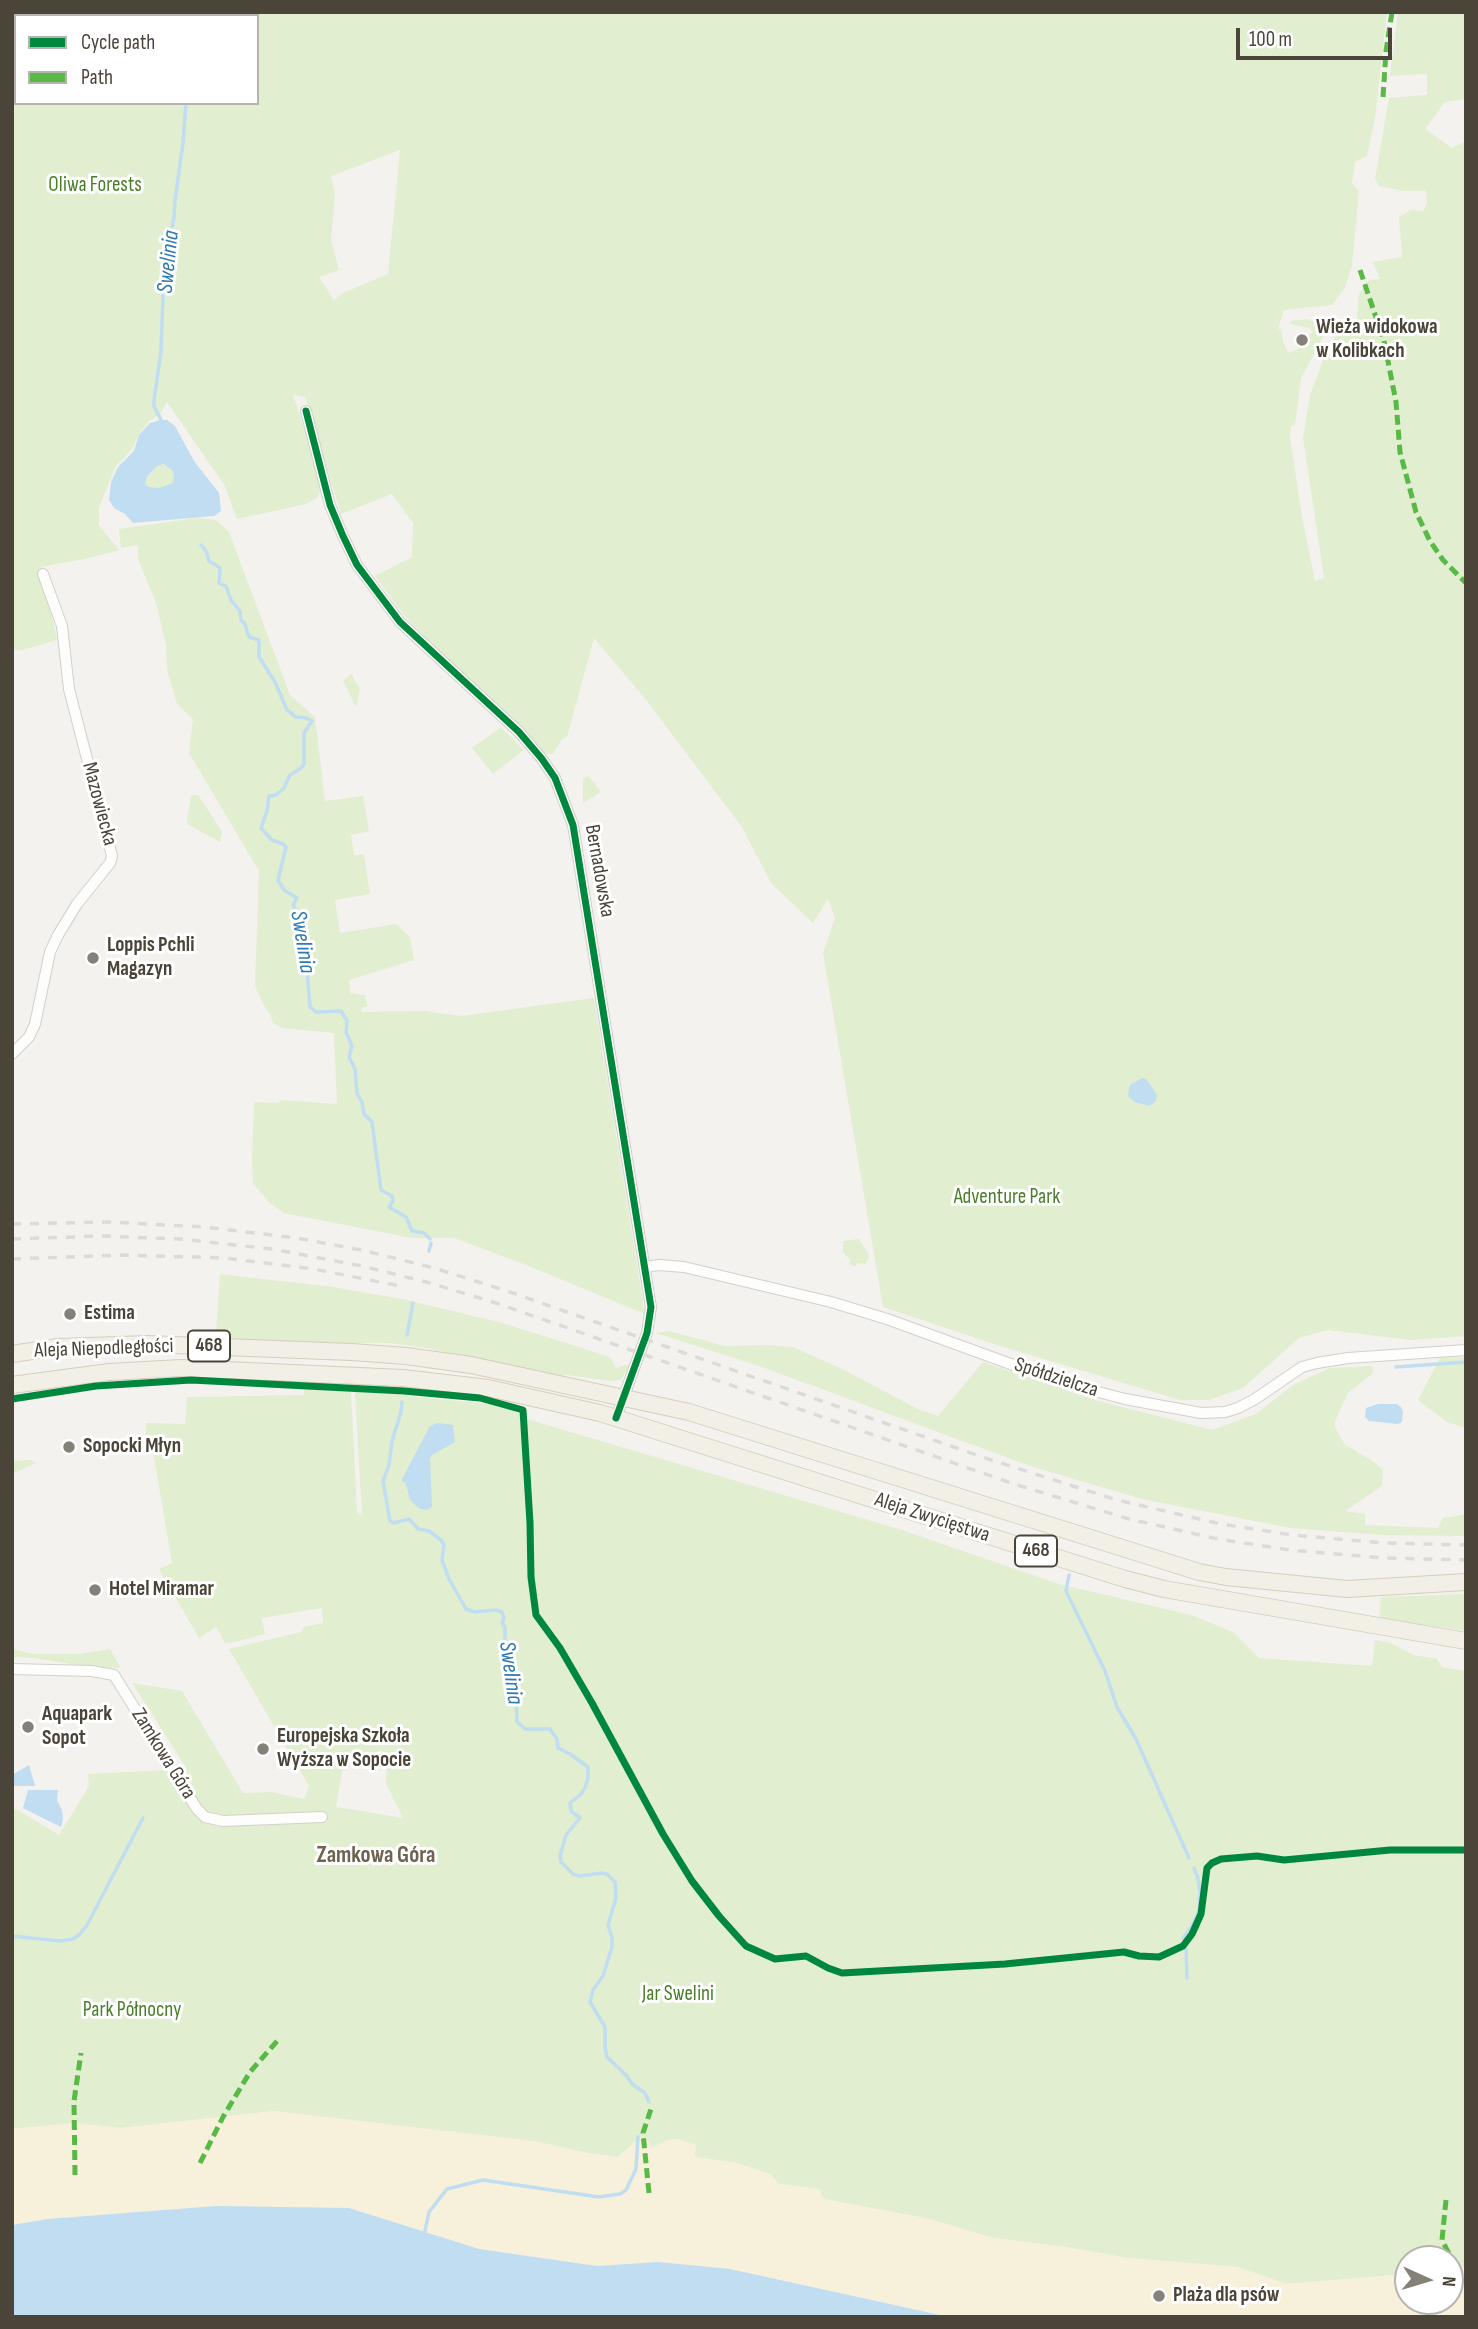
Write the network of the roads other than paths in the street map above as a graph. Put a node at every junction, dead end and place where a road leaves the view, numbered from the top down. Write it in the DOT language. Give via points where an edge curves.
graph roads {
  1 [pos="306,411"];
  2 [pos="43,574"];
  3 [pos="12,1054"];
  4 [pos="645,1267"];
  5 [pos="1466,1350"];
  6 [pos="12,1354"];
  7 [pos="406,1356"];
  8 [pos="403,1378"];
  9 [pos="12,1385"];
  10 [pos="625,1398"];
  11 [pos="616,1418"];
  12 [pos="1466,1581"];
  13 [pos="1466,1641"];
  14 [pos="12,1669"];
  15 [pos="322,1817"];
  1 -- 4 [label="street, Bernadowska" via="330,505 357,565 400,622 525,739 550,770 565,800 578,844"];
  2 -- 3 [label="street, Mazowiecka" via="62,626 69,689 113,856 58,935 29,1037"];
  4 -- 5 [label="street, Spółdzielcza" via="684,1267 831,1302 1060,1382 1201,1413 1238,1408 1317,1363"];
  4 -- 10 [label="street, Bernadowska" via="651,1318"];
  6 -- 7 [label="main road, Aleja Niepodległości / 468" via="148,1344"];
  7 -- 10 [label="main road, Aleja Zwycięstwa / 468"];
  8 -- 9 [label="main road, Aleja Niepodległości / 468" via="181,1368"];
  8 -- 11 [label="main road, Aleja Zwycięstwa / 468" via="542,1398"];
  10 -- 11 [label="street, Bernadowska"];
  10 -- 12 [label="main road, Aleja Zwycięstwa / 468" via="720,1421 1199,1572 1347,1589"];
  11 -- 13 [label="main road, Aleja Zwycięstwa / 468" via="1164,1589"];
  14 -- 15 [label="street, Zamkowa Góra" via="114,1675 205,1817 223,1821"];
}
